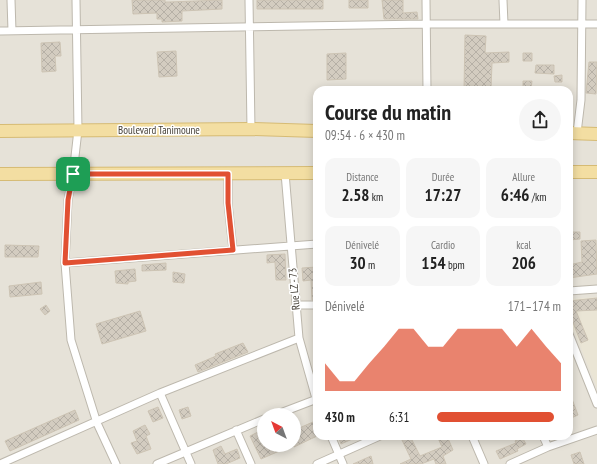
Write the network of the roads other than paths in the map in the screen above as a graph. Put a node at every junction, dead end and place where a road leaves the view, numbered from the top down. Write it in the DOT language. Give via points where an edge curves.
graph roads {
  1 [pos="11,0"];
  2 [pos="76,0"];
  3 [pos="249,0"];
  4 [pos="426,0"];
  5 [pos="503,0"];
  6 [pos="582,0"];
  7 [pos="426,24"];
  8 [pos="504,24"];
  9 [pos="582,24"];
  10 [pos="597,24"];
  11 [pos="249,26"];
  12 [pos="76,28"];
  13 [pos="0,31"];
  14 [pos="12,31"];
  15 [pos="427,86"];
  16 [pos="251,129"];
  17 [pos="78,130"];
  18 [pos="0,131"];
  19 [pos="313,131"];
  20 [pos="573,133"];
  21 [pos="597,134"];
  22 [pos="285,172"];
  23 [pos="573,172"];
  24 [pos="597,172"];
  25 [pos="313,173"];
  26 [pos="0,174"];
  27 [pos="73,174"];
  28 [pos="228,174"];
  29 [pos="313,244"];
  30 [pos="290,245"];
  31 [pos="233,250"];
  32 [pos="65,263"];
  33 [pos="597,289"];
  34 [pos="573,291"];
  35 [pos="296,305"];
  36 [pos="313,305"];
  37 [pos="299,338"];
  38 [pos="573,344"];
  39 [pos="313,386"];
  40 [pos="160,393"];
  41 [pos="313,401"];
  42 [pos="597,404"];
  43 [pos="295,408"];
  44 [pos="257,422"];
  45 [pos="97,423"];
  46 [pos="236,430"];
  47 [pos="597,430"];
  48 [pos="573,438"];
  49 [pos="333,440"];
  50 [pos="371,440"];
  51 [pos="474,440"];
  52 [pos="545,440"];
  53 [pos="568,440"];
  54 [pos="548,447"];
  55 [pos="186,451"];
  56 [pos="338,454"];
  57 [pos="0,464"];
  58 [pos="116,464"];
  59 [pos="157,464"];
  60 [pos="191,464"];
  61 [pos="252,464"];
  62 [pos="316,464"];
  63 [pos="343,464"];
  64 [pos="484,464"];
  65 [pos="510,464"];
  1 -- 14 [label="street"];
  2 -- 12 [label="street"];
  3 -- 11 [label="street"];
  4 -- 7 [label="street"];
  5 -- 8 [label="street"];
  6 -- 9 [label="street"];
  7 -- 8 [label="street"];
  7 -- 11 [label="street"];
  7 -- 15 [label="street"];
  8 -- 9 [label="street"];
  9 -- 10 [label="street"];
  9 -- 20 [label="street" via="581,100"];
  11 -- 12 [label="street"];
  11 -- 16 [label="street"];
  12 -- 14 [label="street"];
  12 -- 17 [label="street"];
  13 -- 14 [label="street"];
  16 -- 17 [label="main road, Boulevard Tanimoune"];
  16 -- 19 [label="main road, Boulevard Tanimoune"];
  17 -- 18 [label="main road, Boulevard Tanimoune"];
  17 -- 27 [label="street"];
  20 -- 21 [label="main road"];
  22 -- 25 [label="main road"];
  22 -- 28 [label="main road"];
  22 -- 30 [label="street, Rue LZ - 73"];
  23 -- 24 [label="main road"];
  26 -- 27 [label="main road"];
  27 -- 28 [label="main road"];
  27 -- 32 [label="street" via="68,200"];
  28 -- 31 [label="street"];
  29 -- 30 [label="street"];
  30 -- 31 [label="street"];
  30 -- 35 [label="street, Rue LZ - 73"];
  31 -- 32 [label="street"];
  32 -- 45 [label="street" via="71,340"];
  33 -- 34 [label="street"];
  35 -- 36 [label="street"];
  35 -- 37 [label="street, Rue LZ - 73"];
  37 -- 39 [label="street, Rue LZ - 73"];
  37 -- 40 [label="street"];
  38 -- 42 [label="street"];
  40 -- 45 [label="street"];
  40 -- 55 [label="street"];
  41 -- 43 [label="street"];
  44 -- 46 [label="street"];
  45 -- 57 [label="street"];
  45 -- 58 [label="street"];
  46 -- 55 [label="street"];
  46 -- 61 [label="street"];
  47 -- 48 [label="street"];
  49 -- 56 [label="street"];
  50 -- 56 [label="street"];
  51 -- 64 [label="street"];
  52 -- 54 [label="street"];
  53 -- 54 [label="street"];
  54 -- 65 [label="street"];
  55 -- 59 [label="street"];
  55 -- 60 [label="street"];
  56 -- 62 [label="street"];
  56 -- 63 [label="street"];
}
